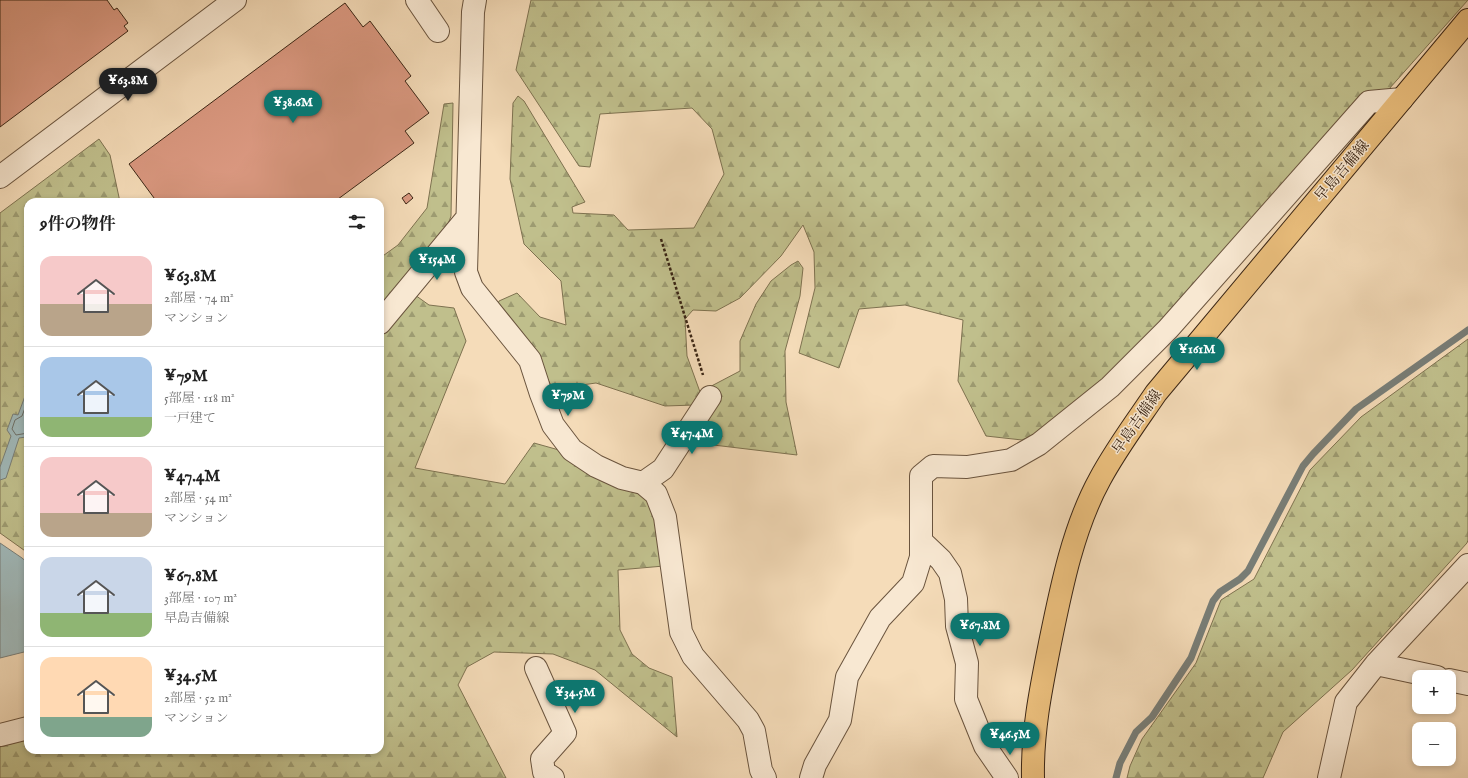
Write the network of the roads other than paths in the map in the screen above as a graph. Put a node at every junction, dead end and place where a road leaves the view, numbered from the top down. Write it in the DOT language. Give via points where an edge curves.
graph roads {
  1 [pos="235,0"];
  2 [pos="417,0"];
  3 [pos="475,0"];
  4 [pos="1468,20"];
  5 [pos="438,30"];
  6 [pos="1402,99"];
  7 [pos="0,177"];
  8 [pos="467,218"];
  9 [pos="384,318"];
  10 [pos="710,397"];
  11 [pos="643,483"];
  12 [pos="921,541"];
  13 [pos="1468,566"];
  14 [pos="1376,664"];
  15 [pos="536,668"];
  16 [pos="1412,672"];
  17 [pos="1456,681"];
  18 [pos="1468,684"];
  19 [pos="24,729"];
  20 [pos="0,735"];
  21 [pos="1032,752"];
  22 [pos="553,778"];
  23 [pos="765,778"];
  24 [pos="811,778"];
  25 [pos="1007,778"];
  26 [pos="1015,778"];
  27 [pos="1033,778"];
  28 [pos="1329,778"];
  1 -- 7 [label="street"];
  2 -- 5 [label="street"];
  3 -- 8 [label="street"];
  4 -- 6 [label="main road, 早島吉備線"];
  6 -- 12 [label="street" via="1370,102 1168,329 1110,387 1065,424 1039,444 1011,460 967,467 933,466 921,476"];
  6 -- 21 [label="main road, 早島吉備線" via="1156,393 1100,479 1085,510 1057,611 1040,694"];
  8 -- 9 [label="street"];
  8 -- 11 [label="street" via="466,272 472,288 530,360 553,425 572,450 596,466 622,478"];
  10 -- 11 [label="street" via="663,469"];
  11 -- 23 [label="street" via="656,494 666,517 681,632 692,656 748,720 754,731 761,770"];
  12 -- 24 [label="street" via="921,558 913,583 880,618 847,677 840,720 815,765"];
  12 -- 25 [label="street" via="941,560 950,573 956,599 957,626 967,663 966,699 984,746"];
  13 -- 14 [label="street"];
  14 -- 16 [label="street"];
  14 -- 28 [label="street" via="1346,702"];
  15 -- 22 [label="street" via="565,733 542,759 544,772"];
  17 -- 18 [label="street"];
  19 -- 20 [label="street"];
  21 -- 26 [label="street"];
  21 -- 27 [label="main road, 早島吉備線"];
}
